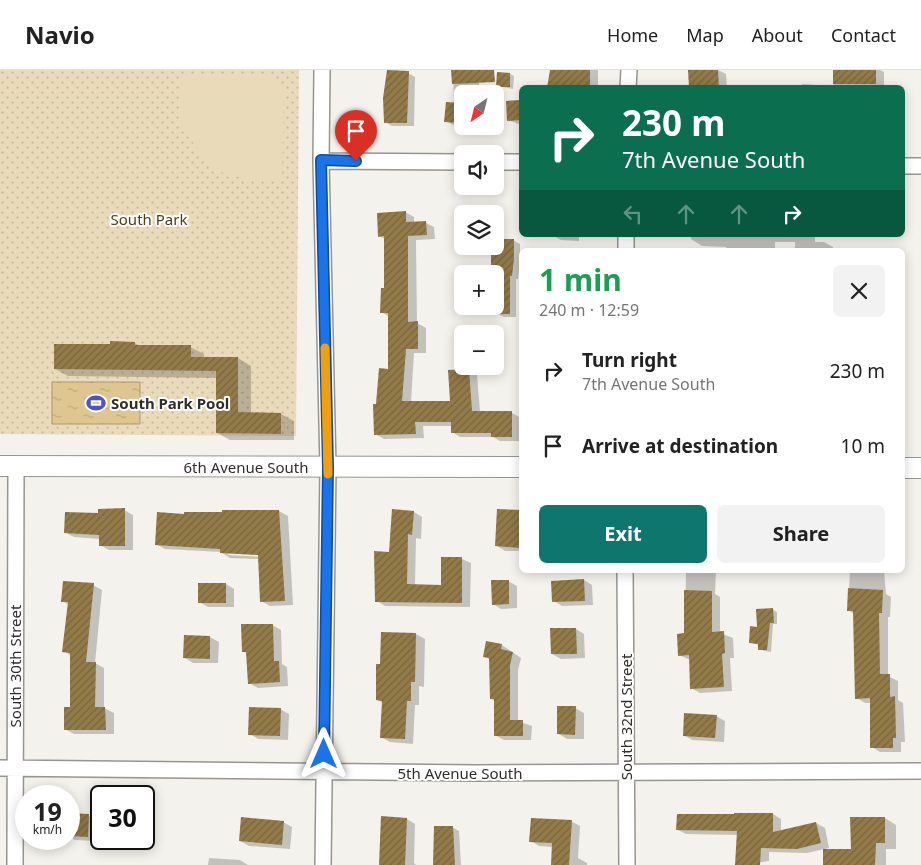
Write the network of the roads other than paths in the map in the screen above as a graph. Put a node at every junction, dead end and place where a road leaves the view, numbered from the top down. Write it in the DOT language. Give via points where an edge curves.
graph roads {
  1 [pos="322,70"];
  2 [pos="629,70"];
  3 [pos="628,85"];
  4 [pos="321,160"];
  5 [pos="454,162"];
  6 [pos="504,162"];
  7 [pos="519,162"];
  8 [pos="905,166"];
  9 [pos="921,166"];
  10 [pos="8,466"];
  11 [pos="328,467"];
  12 [pos="519,467"];
  13 [pos="905,468"];
  14 [pos="921,468"];
  15 [pos="625,573"];
  16 [pos="8,768"];
  17 [pos="921,771"];
  18 [pos="324,772"];
  19 [pos="626,773"];
  20 [pos="15,865"];
  21 [pos="323,865"];
  22 [pos="627,865"];
  1 -- 4 [label="street"];
  2 -- 3 [label="street"];
  4 -- 5 [label="street"];
  4 -- 11 [label="street"];
  6 -- 7 [label="street"];
  8 -- 9 [label="street"];
  10 -- 11 [label="street, 6th Avenue South"];
  10 -- 16 [label="street, South 30th Street"];
  11 -- 12 [label="street, 6th Avenue South"];
  11 -- 18 [label="street"];
  13 -- 14 [label="street"];
  15 -- 19 [label="street, South 32nd Street"];
  16 -- 18 [label="street, 5th Avenue South"];
  16 -- 20 [label="street, South 30th Street"];
  17 -- 19 [label="street, 5th Avenue South"];
  18 -- 19 [label="street, 5th Avenue South"];
  18 -- 21 [label="street"];
  19 -- 22 [label="street, South 32nd Street"];
}
